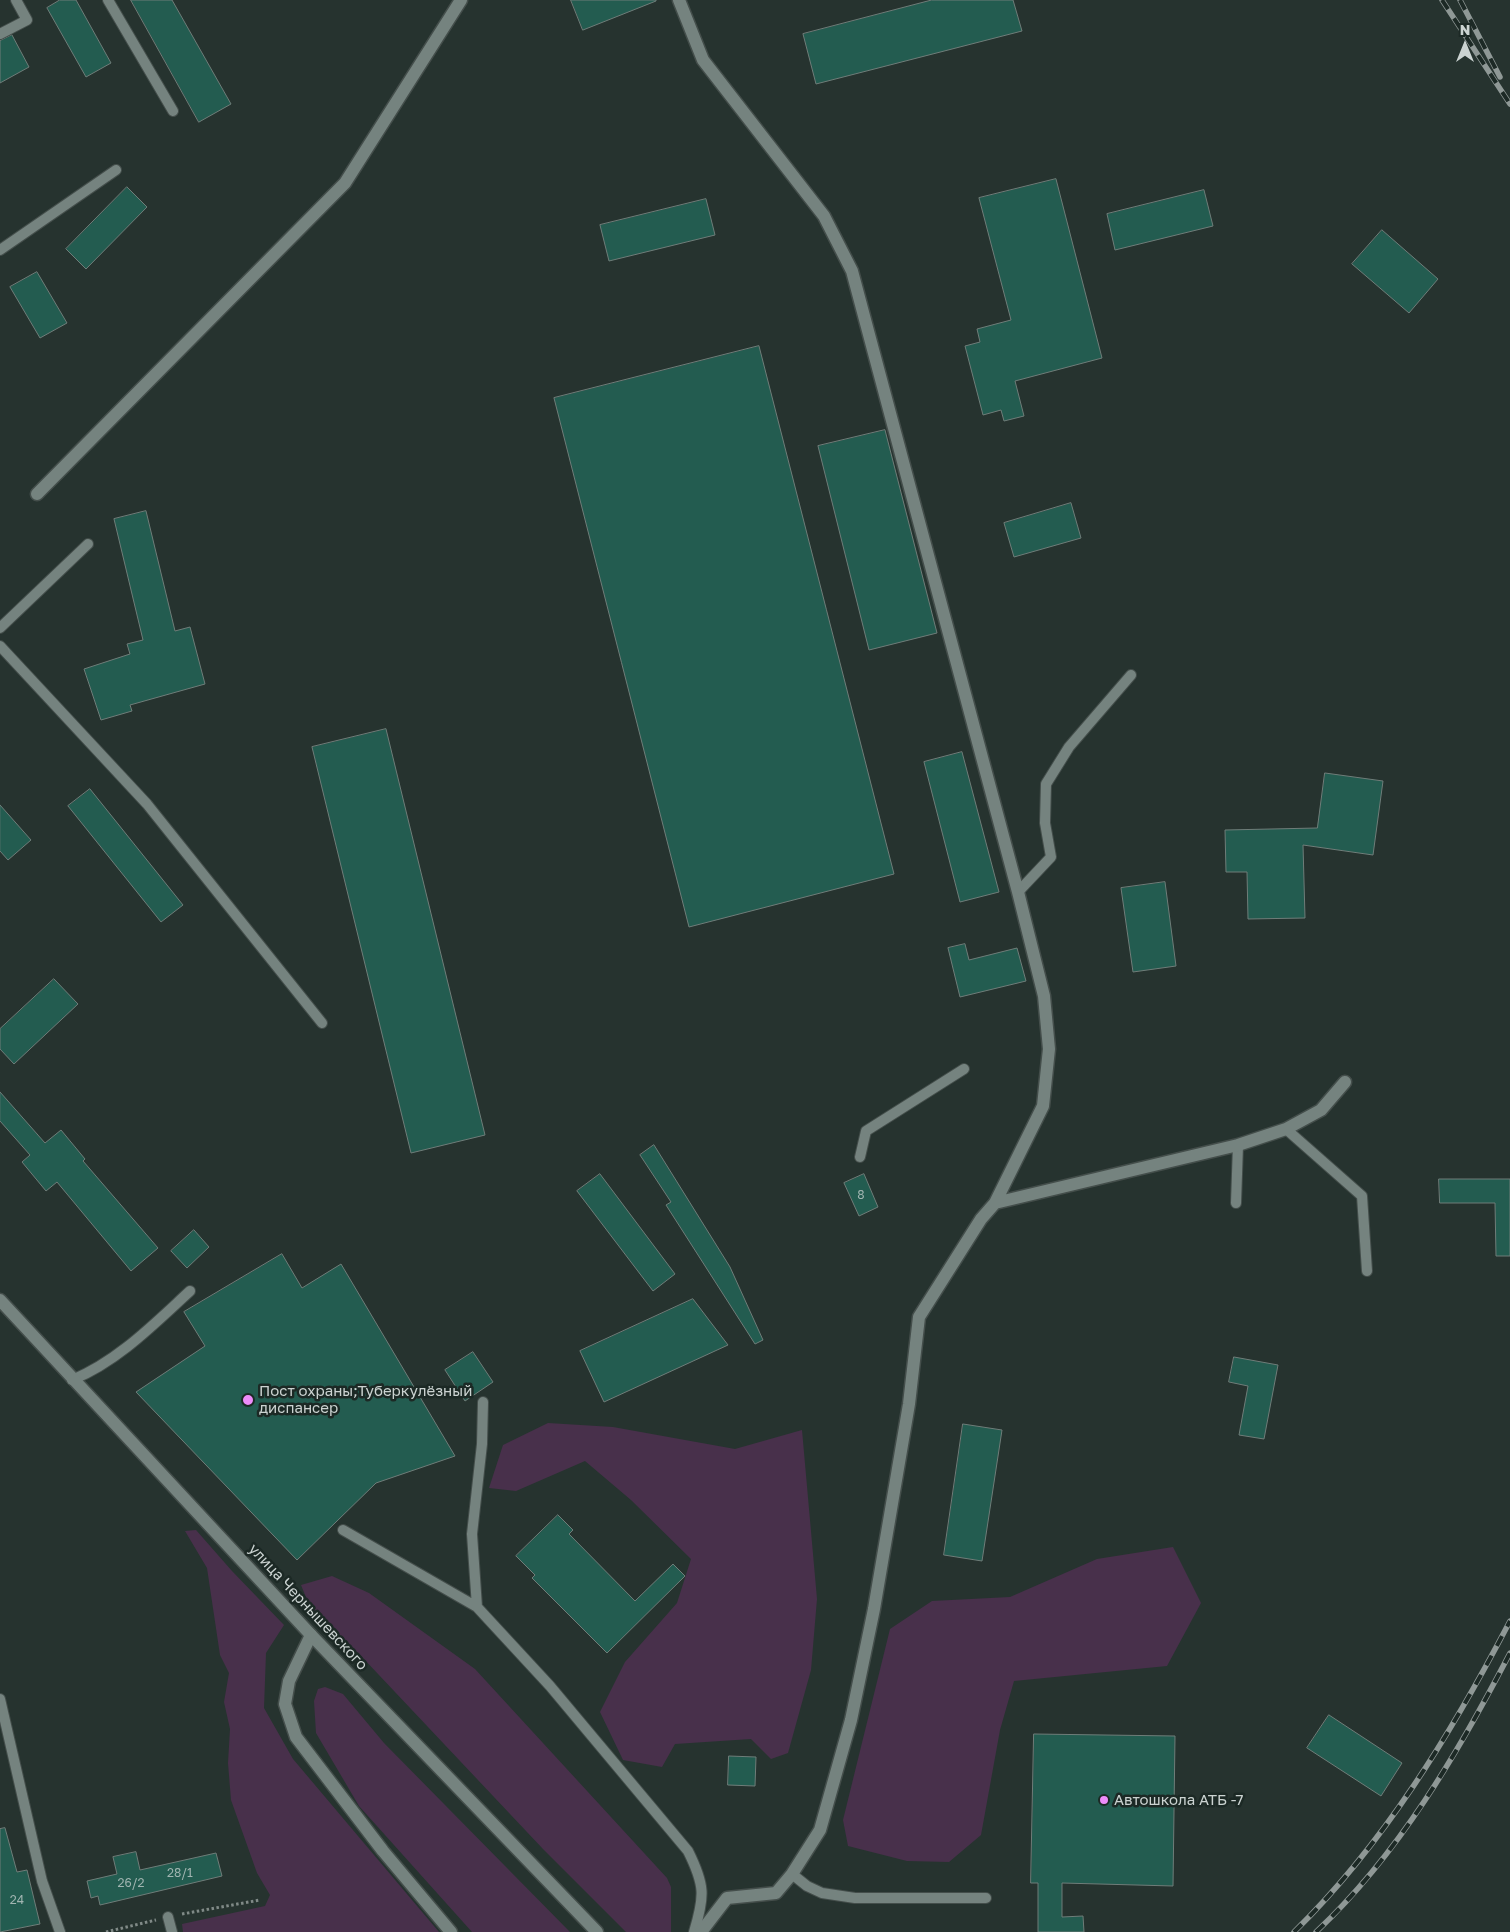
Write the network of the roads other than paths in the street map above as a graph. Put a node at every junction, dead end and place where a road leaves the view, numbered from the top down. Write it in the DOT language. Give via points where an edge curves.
graph roads {
  1 [pos="16,0"];
  2 [pos="108,0"];
  3 [pos="461,0"];
  4 [pos="679,0"];
  5 [pos="0,34"];
  6 [pos="173,111"];
  7 [pos="116,170"];
  8 [pos="0,250"];
  9 [pos="37,494"];
  10 [pos="88,544"];
  11 [pos="0,628"];
  12 [pos="0,646"];
  13 [pos="1131,675"];
  14 [pos="1018,892"];
  15 [pos="322,1023"];
  16 [pos="964,1069"];
  17 [pos="1345,1082"];
  18 [pos="1286,1129"];
  19 [pos="1238,1145"];
  20 [pos="860,1157"];
  21 [pos="995,1202"];
  22 [pos="1236,1202"];
  23 [pos="1367,1271"];
  24 [pos="190,1291"];
  25 [pos="0,1300"];
  26 [pos="72,1380"];
  27 [pos="483,1402"];
  28 [pos="343,1530"];
  29 [pos="476,1607"];
  30 [pos="311,1635"];
  31 [pos="0,1699"];
  32 [pos="792,1874"];
  33 [pos="986,1898"];
  34 [pos="168,1917"];
  35 [pos="597,1931"];
  36 [pos="60,1932"];
  37 [pos="172,1932"];
  38 [pos="451,1932"];
  39 [pos="694,1932"];
  40 [pos="701,1932"];
  1 -- 5 [label="lane" via="27,20"];
  2 -- 6 [label="lane"];
  3 -- 9 [label="street" via="344,183"];
  4 -- 14 [label="street" via="703,60 824,216 852,271"];
  7 -- 8 [label="lane"];
  10 -- 11 [label="lane"];
  12 -- 15 [label="lane" via="147,804"];
  13 -- 14 [label="lane" via="1069,747 1046,784 1045,823 1051,858"];
  14 -- 21 [label="street" via="1044,996 1049,1049 1043,1106"];
  16 -- 20 [label="lane" via="866,1131"];
  17 -- 18 [label="street" via="1321,1110"];
  18 -- 19 [label="street"];
  18 -- 23 [label="lane" via="1362,1196"];
  19 -- 21 [label="street"];
  19 -- 22 [label="lane"];
  21 -- 32 [label="street" via="919,1317 908,1413 851,1720 820,1830"];
  24 -- 26 [label="lane" via="137,1340"];
  25 -- 26 [label="street, улица Чернышевского"];
  26 -- 30 [label="street, улица Чернышевского"];
  27 -- 29 [label="lane" via="472,1534"];
  28 -- 29 [label="lane"];
  29 -- 39 [label="lane" via="550,1686 688,1852 698,1871 703,1895"];
  30 -- 35 [label="street, улица Чернышевского"];
  30 -- 38 [label="street" via="289,1681 285,1704 296,1737 383,1851"];
  31 -- 36 [label="lane" via="42,1881"];
  32 -- 33 [label="lane" via="822,1893 855,1898"];
  32 -- 40 [label="street" via="776,1893 727,1898"];
  34 -- 37 [label="lane"];
}
